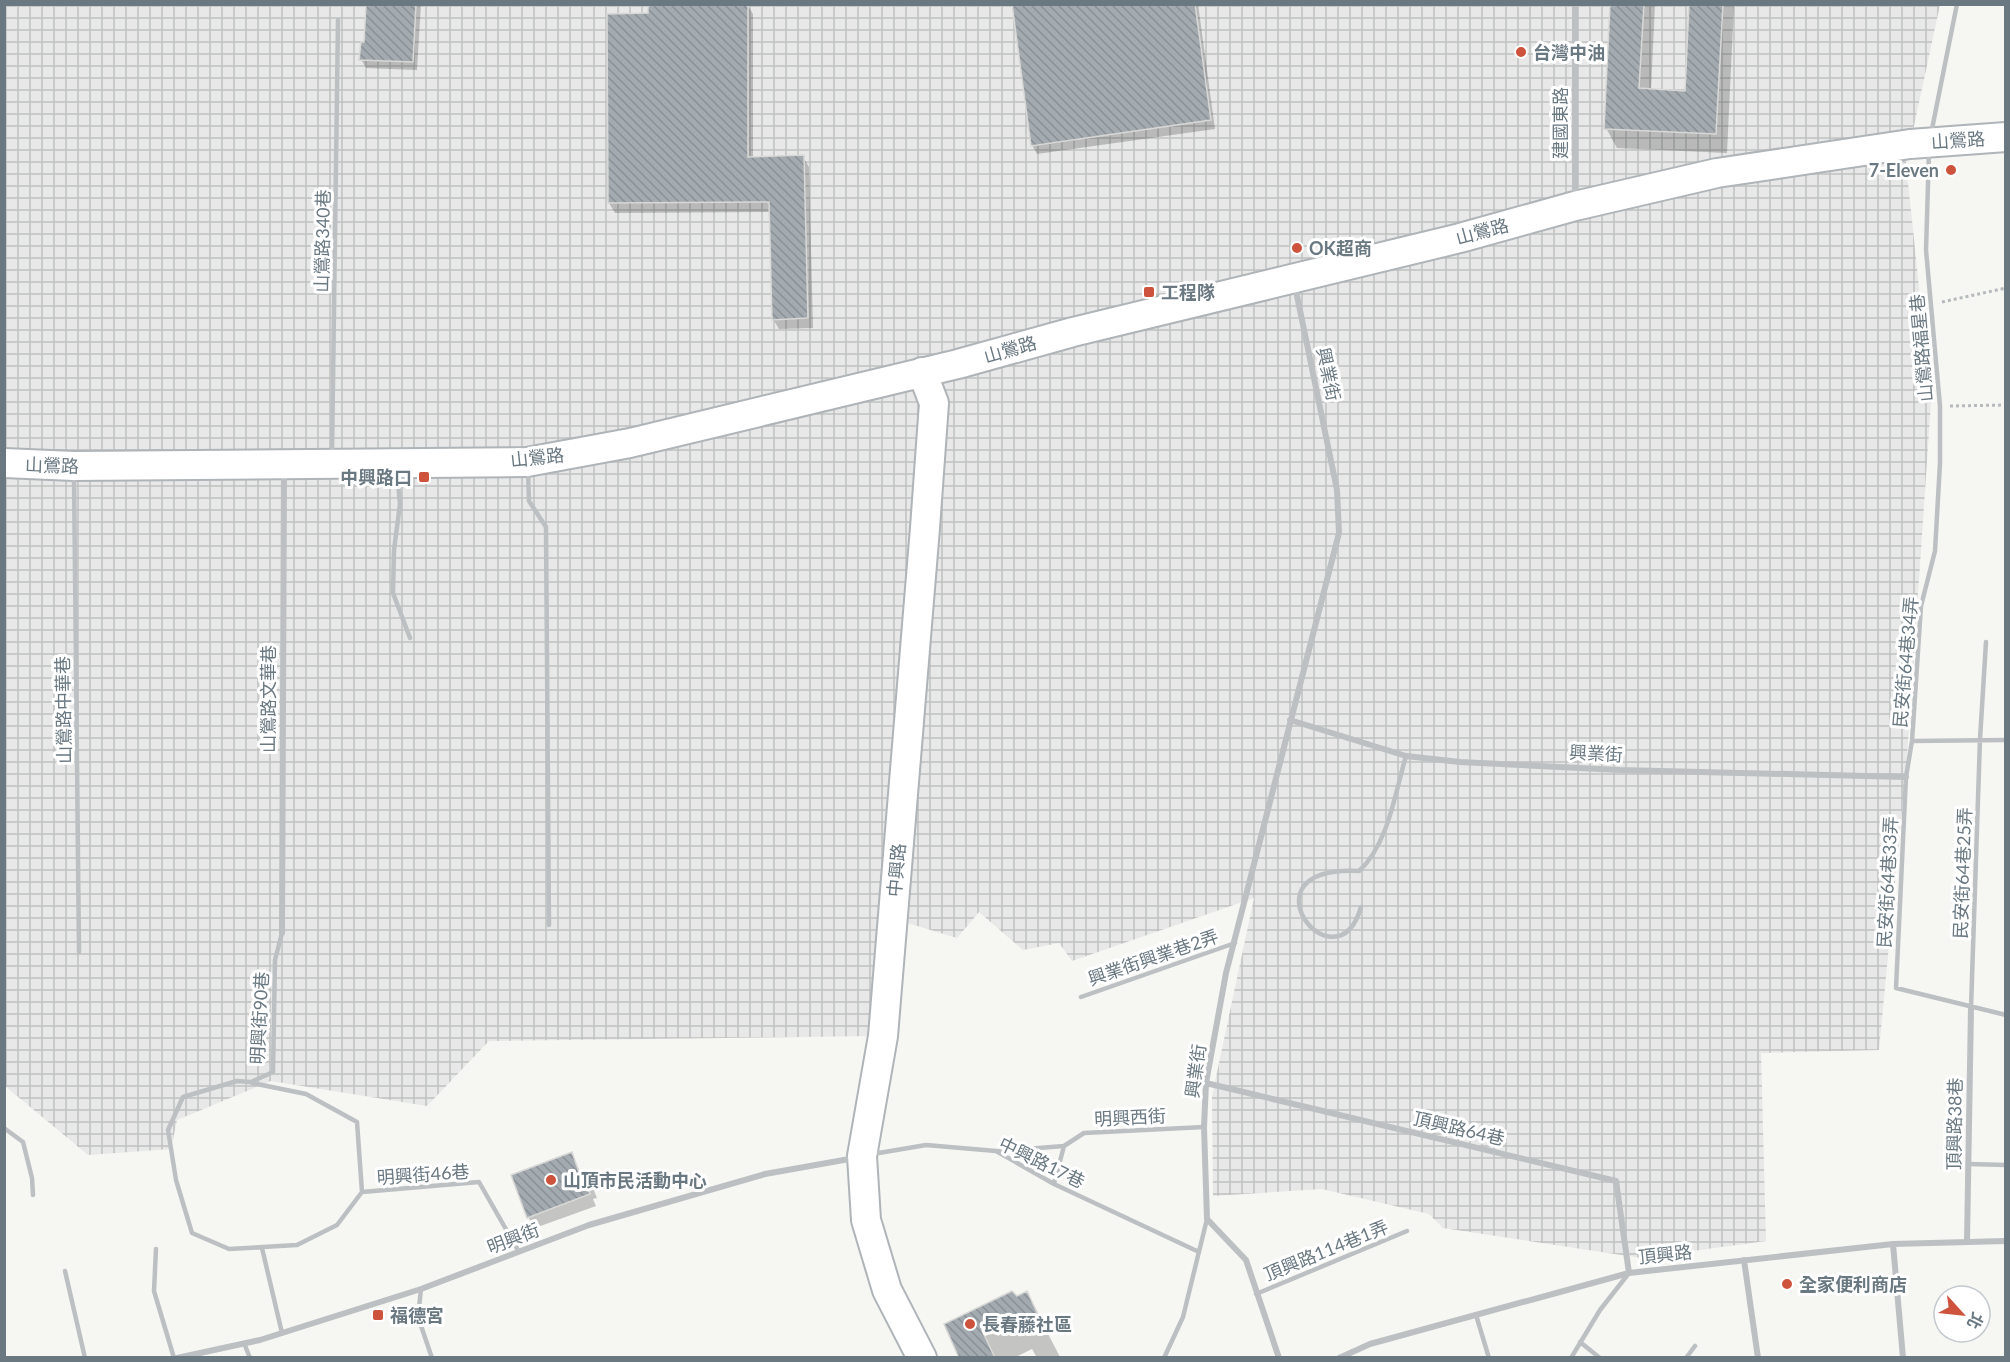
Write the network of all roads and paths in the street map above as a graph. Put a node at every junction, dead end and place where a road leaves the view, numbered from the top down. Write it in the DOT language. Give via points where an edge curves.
graph roads {
  1 [pos="1575,4"];
  2 [pos="1957,4"];
  3 [pos="338,20"];
  4 [pos="2006,137"];
  5 [pos="1929,142"];
  6 [pos="1575,206"];
  7 [pos="1293,279"];
  8 [pos="2006,288"];
  9 [pos="1931,304"];
  10 [pos="922,372"];
  11 [pos="2006,405"];
  12 [pos="1940,406"];
  13 [pos="396,462"];
  14 [pos="527,462"];
  15 [pos="4,463"];
  16 [pos="332,463"];
  17 [pos="284,464"];
  18 [pos="74,466"];
  19 [pos="1935,551"];
  20 [pos="410,638"];
  21 [pos="1986,642"];
  22 [pos="1290,720"];
  23 [pos="1980,739"];
  24 [pos="2006,740"];
  25 [pos="1912,741"];
  26 [pos="1406,756"];
  27 [pos="1906,777"];
  28 [pos="1361,907"];
  29 [pos="549,925"];
  30 [pos="282,933"];
  31 [pos="1235,943"];
  32 [pos="79,952"];
  33 [pos="1081,997"];
  34 [pos="1971,1008"];
  35 [pos="2006,1015"];
  36 [pos="251,1082"];
  37 [pos="1206,1083"];
  38 [pos="1204,1127"];
  39 [pos="4,1128"];
  40 [pos="1064,1146"];
  41 [pos="996,1151"];
  42 [pos="862,1156"];
  43 [pos="1968,1164"];
  44 [pos="2006,1165"];
  45 [pos="1054,1184"];
  46 [pos="362,1192"];
  47 [pos="33,1195"];
  48 [pos="1207,1219"];
  49 [pos="1407,1232"];
  50 [pos="1967,1241"];
  51 [pos="2006,1241"];
  52 [pos="1893,1244"];
  53 [pos="262,1248"];
  54 [pos="156,1249"];
  55 [pos="519,1252"];
  56 [pos="1199,1252"];
  57 [pos="1744,1260"];
  58 [pos="65,1271"];
  59 [pos="1629,1273"];
  60 [pos="421,1289"];
  61 [pos="1256,1294"];
  62 [pos="1476,1314"];
  63 [pos="282,1333"];
  64 [pos="1581,1342"];
  65 [pos="244,1343"];
  66 [pos="1695,1346"];
  67 [pos="918,1354"];
  68 [pos="86,1358"];
  69 [pos="175,1358"];
  70 [pos="250,1358"];
  71 [pos="432,1358"];
  72 [pos="1164,1358"];
  73 [pos="1279,1358"];
  74 [pos="1339,1358"];
  75 [pos="1488,1358"];
  76 [pos="1571,1358"];
  77 [pos="1600,1358"];
  78 [pos="1686,1358"];
  79 [pos="1758,1358"];
  80 [pos="1903,1358"];
  1 -- 6 [label="street, 建國東路"];
  2 -- 5 [label="lane, 山鶯路福星巷"];
  3 -- 16 [label="lane, 山鶯路340巷"];
  4 -- 5 [label="street, 山鶯路"];
  5 -- 6 [label="street, 山鶯路" via="1717,173"];
  5 -- 9 [label="lane, 山鶯路福星巷" via="1926,250"];
  6 -- 7 [label="street, 山鶯路"];
  7 -- 10 [label="street, 山鶯路"];
  7 -- 22 [label="street, 興業街" via="1337,490 1339,534"];
  8 -- 9 [label="path"];
  9 -- 12 [label="lane, 山鶯路福星巷"];
  10 -- 14 [label="street, 山鶯路" via="630,443"];
  10 -- 42 [label="street, 中興路" via="933,403 926,517 883,1036"];
  11 -- 12 [label="path"];
  12 -- 19 [label="lane, 山鶯路福星巷"];
  13 -- 14 [label="street, 山鶯路"];
  13 -- 16 [label="street, 山鶯路"];
  13 -- 20 [label="lane" via="400,504 393,593"];
  14 -- 29 [label="lane" via="529,501 546,527"];
  15 -- 18 [label="street, 山鶯路"];
  16 -- 17 [label="street, 山鶯路"];
  17 -- 18 [label="street, 山鶯路"];
  17 -- 30 [label="street, 山鶯路文華巷"];
  18 -- 32 [label="lane, 山鶯路中華巷"];
  19 -- 25 [label="lane, 民安街64巷34弄" via="1921,606"];
  21 -- 23 [label="lane, 民安街64巷25弄"];
  22 -- 26 [label="street, 興業街"];
  22 -- 31 [label="street, 興業街"];
  23 -- 24 [label="lane"];
  23 -- 25 [label="lane"];
  23 -- 34 [label="lane, 民安街64巷25弄"];
  25 -- 27 [label="lane, 民安街64巷34弄"];
  26 -- 27 [label="street, 興業街" via="1620,770"];
  26 -- 28 [label="lane" via="1371,860 1359,871 1335,870 1314,876 1301,892 1298,905 1304,921 1329,937 1341,935"];
  27 -- 34 [label="lane, 民安街64巷33弄" via="1896,988"];
  30 -- 36 [label="lane, 明興街90巷" via="276,960 273,1072"];
  31 -- 33 [label="lane, 興業街興業巷2弄"];
  31 -- 37 [label="street, 興業街"];
  34 -- 35 [label="lane"];
  34 -- 43 [label="street, 頂興路38巷"];
  36 -- 46 [label="lane" via="306,1094 357,1122"];
  36 -- 53 [label="lane, 明興街90巷" via="237,1081 183,1097 168,1130 176,1180 192,1233 229,1249"];
  37 -- 38 [label="street, 興業街"];
  37 -- 59 [label="street, 頂興路64巷" via="1616,1181"];
  38 -- 40 [label="lane, 明興西街" via="1084,1133"];
  38 -- 48 [label="street, 興業街"];
  39 -- 47 [label="lane" via="23,1142"];
  40 -- 41 [label="lane"];
  40 -- 45 [label="lane"];
  41 -- 42 [label="lane, 中興路17巷" via="926,1144"];
  41 -- 45 [label="lane, 中興路17巷"];
  42 -- 55 [label="street, 明興街" via="765,1174 589,1225"];
  42 -- 67 [label="street, 中興路" via="869,1230 887,1290"];
  43 -- 44 [label="lane"];
  43 -- 50 [label="street, 頂興路38巷"];
  45 -- 56 [label="lane, 中興路17巷"];
  46 -- 53 [label="lane, 明興街90巷" via="337,1225 297,1245"];
  46 -- 55 [label="lane, 明興街46巷" via="479,1182"];
  48 -- 56 [label="lane"];
  48 -- 61 [label="street" via="1246,1260"];
  49 -- 61 [label="lane, 頂興路114巷1弄"];
  50 -- 51 [label="street, 頂興路"];
  50 -- 52 [label="street, 頂興路"];
  52 -- 57 [label="street, 頂興路"];
  52 -- 80 [label="street"];
  53 -- 63 [label="lane"];
  54 -- 69 [label="lane" via="154,1291"];
  55 -- 60 [label="street, 明興街"];
  56 -- 72 [label="lane" via="1183,1317"];
  57 -- 59 [label="street, 頂興路"];
  57 -- 79 [label="street"];
  58 -- 68 [label="lane"];
  59 -- 62 [label="street, 頂興路"];
  59 -- 64 [label="lane"];
  60 -- 63 [label="street, 明興街"];
  60 -- 71 [label="lane" via="418,1317"];
  61 -- 73 [label="street"];
  62 -- 74 [label="street, 頂興路" via="1370,1344"];
  62 -- 75 [label="lane"];
  63 -- 65 [label="street, 明興街"];
  64 -- 76 [label="lane"];
  64 -- 77 [label="lane"];
  65 -- 69 [label="street, 明興街"];
  65 -- 70 [label="lane"];
  66 -- 78 [label="lane"];
}
